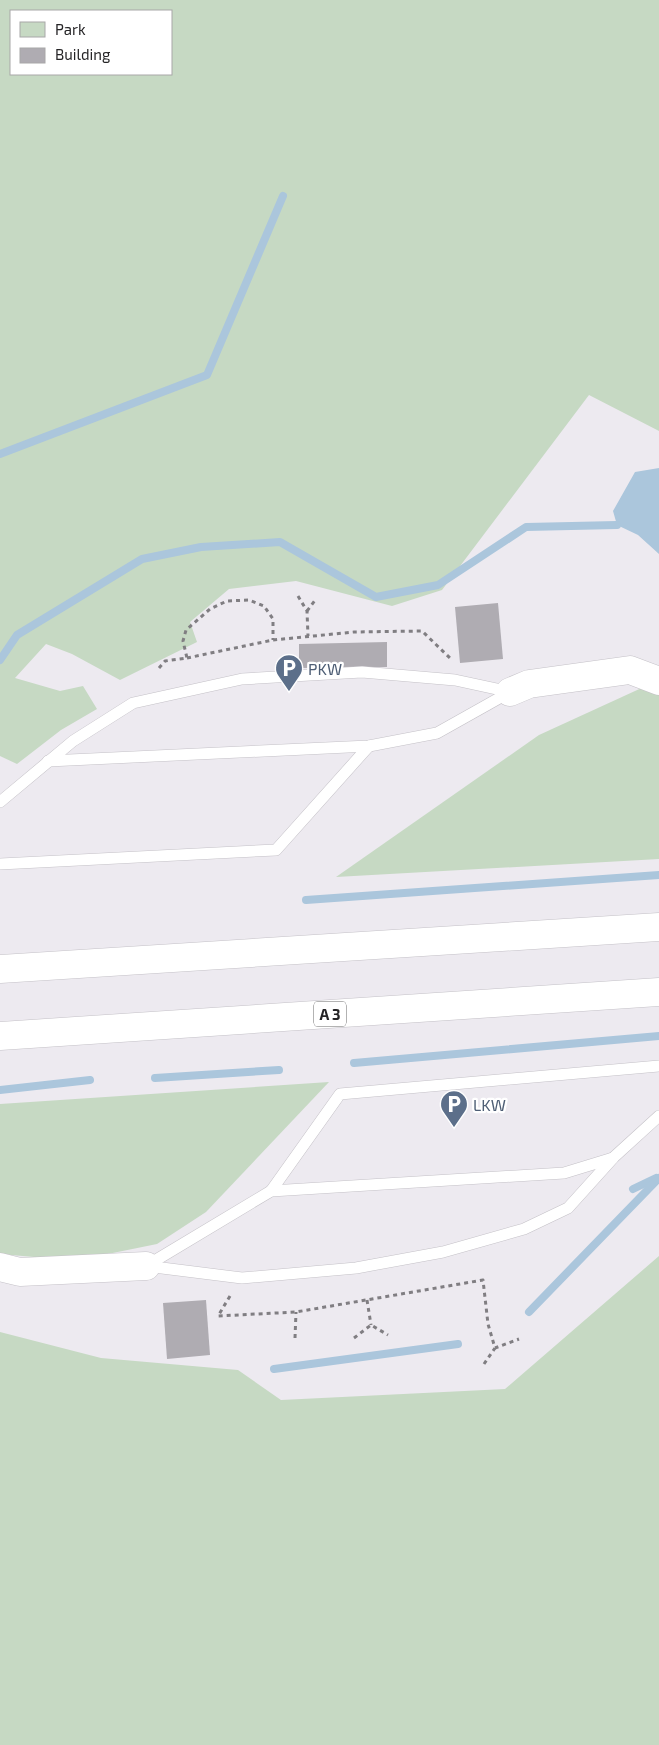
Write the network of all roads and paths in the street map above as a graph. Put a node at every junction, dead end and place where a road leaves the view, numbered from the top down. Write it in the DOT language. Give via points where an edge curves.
graph roads {
  1 [pos="298,596"];
  2 [pos="316,599"];
  3 [pos="307,611"];
  4 [pos="308,636"];
  5 [pos="273,640"];
  6 [pos="187,658"];
  7 [pos="159,668"];
  8 [pos="659,680"];
  9 [pos="460,681"];
  10 [pos="510,692"];
  11 [pos="368,746"];
  12 [pos="48,761"];
  13 [pos="0,802"];
  14 [pos="0,864"];
  15 [pos="659,927"];
  16 [pos="0,969"];
  17 [pos="659,992"];
  18 [pos="0,1036"];
  19 [pos="659,1066"];
  20 [pos="659,1116"];
  21 [pos="614,1157"];
  22 [pos="271,1191"];
  23 [pos="146,1266"];
  24 [pos="0,1267"];
  25 [pos="242,1278"];
  26 [pos="367,1300"];
  27 [pos="296,1312"];
  28 [pos="371,1325"];
  29 [pos="388,1335"];
  30 [pos="295,1338"];
  31 [pos="354,1338"];
  32 [pos="519,1339"];
  33 [pos="495,1348"];
  34 [pos="484,1364"];
  1 -- 3 [label="path"];
  2 -- 3 [label="path"];
  3 -- 4 [label="path"];
  4 -- 5 [label="path"];
  4 -- 9 [label="path" via="422,631 463,672"];
  5 -- 6 [label="path"];
  5 -- 6 [label="path" via="273,619 264,606 249,600 227,601 210,609 186,630 183,641"];
  6 -- 7 [label="path" via="165,661"];
  8 -- 10 [label="highway" via="630,670 529,684"];
  9 -- 10 [label="lane"];
  9 -- 12 [label="lane" via="362,672 242,679 133,703"];
  10 -- 11 [label="lane" via="437,733"];
  11 -- 12 [label="lane"];
  11 -- 14 [label="lane" via="276,850"];
  12 -- 13 [label="lane"];
  15 -- 16 [label="highway"];
  17 -- 18 [label="highway, A 3"];
  19 -- 22 [label="lane" via="340,1094"];
  20 -- 21 [label="lane"];
  21 -- 22 [label="lane" via="564,1173"];
  21 -- 25 [label="lane" via="568,1208 524,1229 444,1252 356,1268"];
  22 -- 23 [label="lane"];
  23 -- 24 [label="highway" via="20,1272"];
  23 -- 25 [label="lane"];
  25 -- 27 [label="path" via="218,1316"];
  26 -- 27 [label="path"];
  26 -- 28 [label="path"];
  26 -- 33 [label="path" via="483,1280 488,1324"];
  27 -- 30 [label="path"];
  28 -- 29 [label="path"];
  28 -- 31 [label="path"];
  32 -- 33 [label="path"];
  33 -- 34 [label="path"];
}
